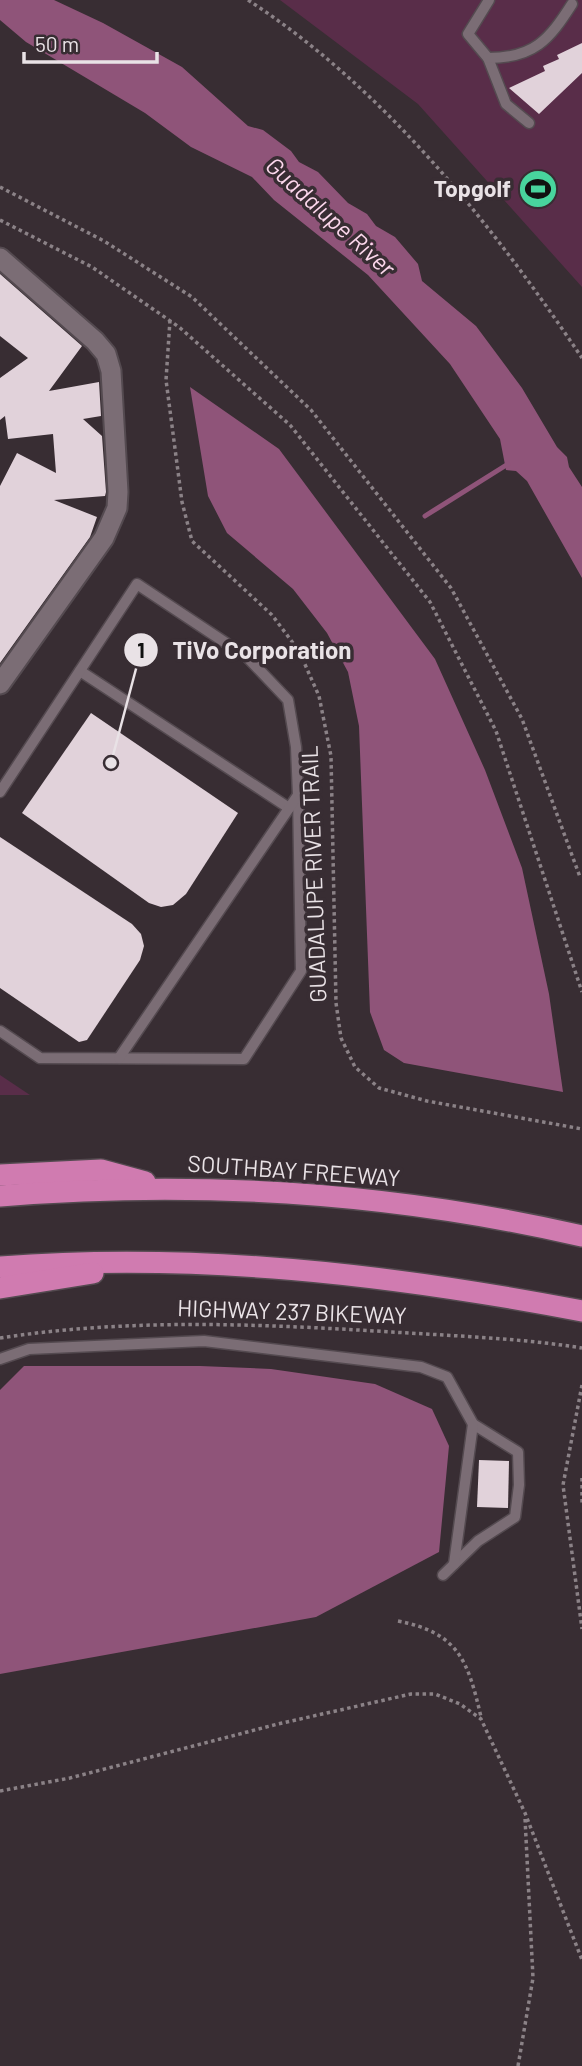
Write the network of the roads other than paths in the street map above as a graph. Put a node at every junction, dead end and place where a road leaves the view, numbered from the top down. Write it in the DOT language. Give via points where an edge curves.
graph roads {
  1 [pos="489,0"];
  2 [pos="572,4"];
  3 [pos="488,58"];
  4 [pos="529,123"];
  5 [pos="0,258"];
  6 [pos="80,671"];
  7 [pos="0,684"];
  8 [pos="0,792"];
  9 [pos="298,795"];
  10 [pos="289,808"];
  11 [pos="0,1031"];
  12 [pos="119,1058"];
  13 [pos="0,1175"];
  14 [pos="171,1189"];
  15 [pos="0,1196"];
  16 [pos="582,1236"];
  17 [pos="168,1262"];
  18 [pos="0,1267"];
  19 [pos="0,1288"];
  20 [pos="582,1311"];
  21 [pos="0,1359"];
  22 [pos="472,1424"];
  23 [pos="454,1565"];
  24 [pos="443,1575"];
  1 -- 3 [label="lane" via="468,34"];
  2 -- 3 [label="lane" via="552,36 537,48 511,58"];
  3 -- 4 [label="lane" via="506,104"];
  5 -- 7 [label="street" via="106,354 111,371 117,508 104,538"];
  6 -- 8 [label="lane"];
  6 -- 9 [label="lane" via="138,584 247,657 288,700"];
  6 -- 10 [label="lane"];
  9 -- 10 [label="lane"];
  9 -- 12 [label="lane" via="301,971 244,1059"];
  10 -- 12 [label="lane"];
  11 -- 12 [label="lane" via="40,1058"];
  13 -- 14 [label="highway" via="101,1170"];
  14 -- 15 [label="highway, SOUTHBAY FREEWAY"];
  14 -- 16 [label="highway, SOUTHBAY FREEWAY" via="338,1196 475,1214"];
  17 -- 18 [label="highway"];
  17 -- 19 [label="highway"];
  17 -- 20 [label="highway" via="383,1277"];
  21 -- 22 [label="lane" via="29,1349 204,1341 421,1367 447,1377"];
  22 -- 23 [label="lane"];
  22 -- 23 [label="lane" via="518,1452 515,1517 478,1541"];
  23 -- 24 [label="lane"];
}
